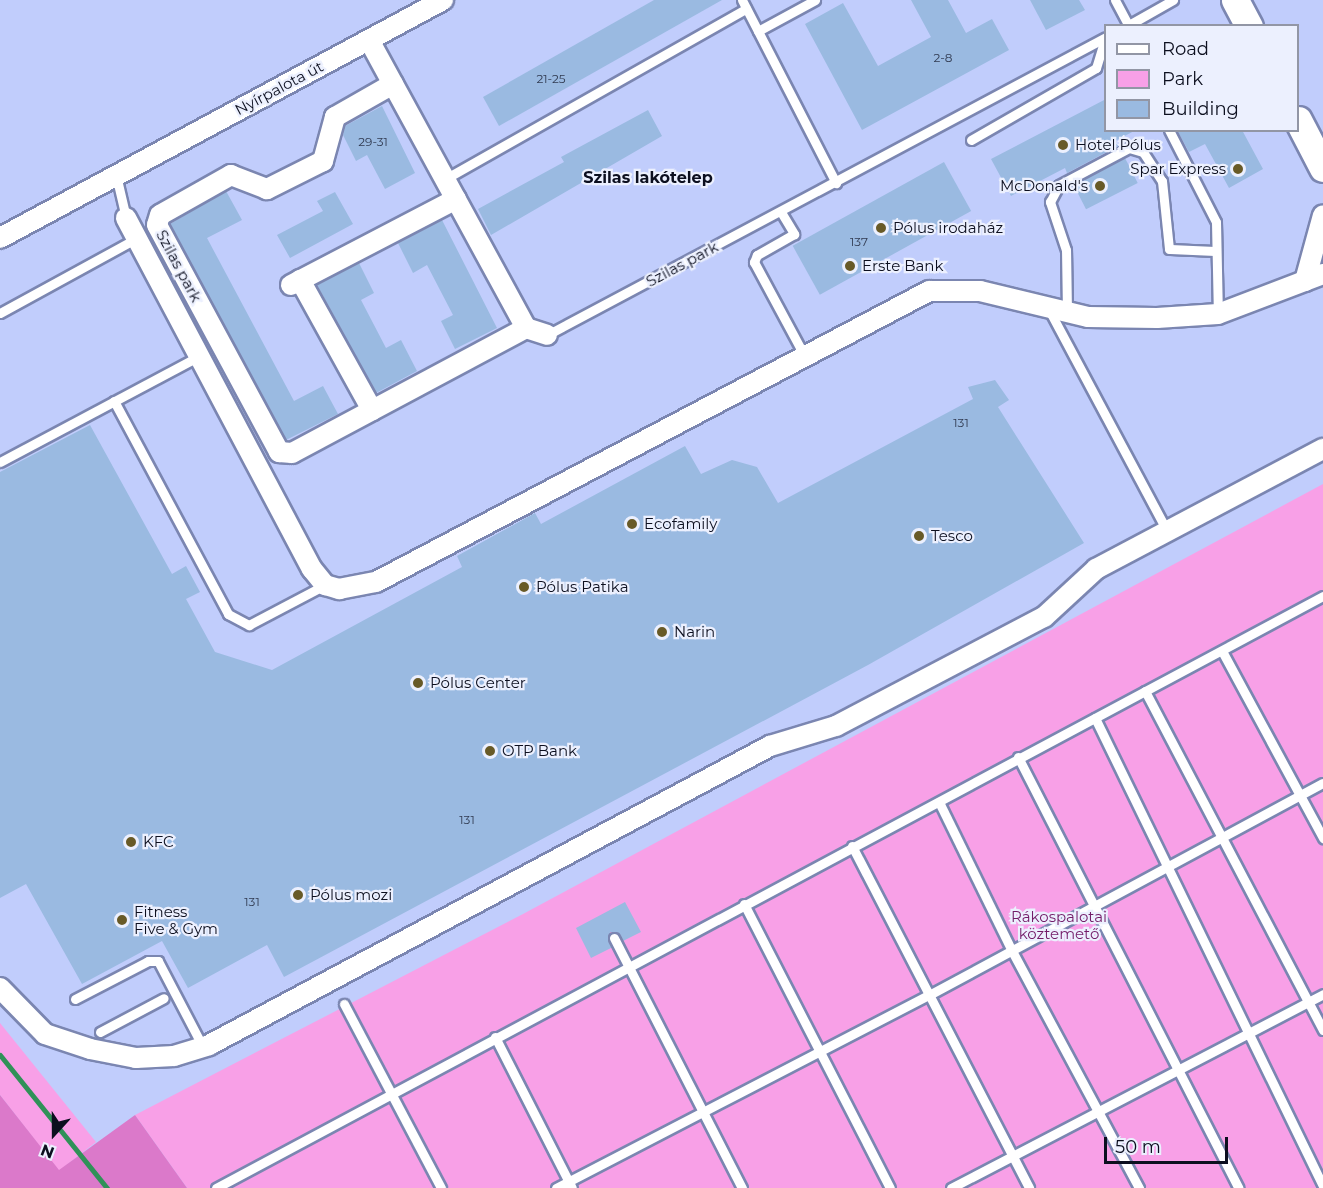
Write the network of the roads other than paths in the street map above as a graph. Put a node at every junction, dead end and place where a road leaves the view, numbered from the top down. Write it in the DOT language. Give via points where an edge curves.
graph roads {
  1 [pos="443,0"];
  2 [pos="816,0"];
  3 [pos="1115,0"];
  4 [pos="1173,0"];
  5 [pos="744,4"];
  6 [pos="1127,24"];
  7 [pos="1130,24"];
  8 [pos="758,31"];
  9 [pos="1104,38"];
  10 [pos="369,40"];
  11 [pos="1104,40"];
  12 [pos="393,84"];
  13 [pos="1299,122"];
  14 [pos="1170,132"];
  15 [pos="971,140"];
  16 [pos="1323,168"];
  17 [pos="116,175"];
  18 [pos="445,179"];
  19 [pos="836,183"];
  20 [pos="456,199"];
  21 [pos="782,212"];
  22 [pos="1323,215"];
  23 [pos="126,218"];
  24 [pos="0,238"];
  25 [pos="136,238"];
  26 [pos="1216,250"];
  27 [pos="1314,277"];
  28 [pos="1047,307"];
  29 [pos="1067,312"];
  30 [pos="0,313"];
  31 [pos="1218,314"];
  32 [pos="526,328"];
  33 [pos="548,335"];
  34 [pos="804,355"];
  35 [pos="200,356"];
  36 [pos="114,401"];
  37 [pos="372,410"];
  38 [pos="1323,449"];
  39 [pos="0,462"];
  40 [pos="1167,531"];
  41 [pos="325,585"];
  42 [pos="1323,596"];
  43 [pos="1222,651"];
  44 [pos="1145,691"];
  45 [pos="1095,718"];
  46 [pos="1018,758"];
  47 [pos="1323,783"];
  48 [pos="1299,795"];
  49 [pos="939,802"];
  50 [pos="1224,834"];
  51 [pos="1323,838"];
  52 [pos="852,846"];
  53 [pos="1169,864"];
  54 [pos="744,904"];
  55 [pos="1096,907"];
  56 [pos="614,938"];
  57 [pos="1012,951"];
  58 [pos="627,966"];
  59 [pos="0,987"];
  60 [pos="1323,994"];
  61 [pos="929,995"];
  62 [pos="164,998"];
  63 [pos="75,999"];
  64 [pos="1308,1002"];
  65 [pos="344,1004"];
  66 [pos="1250,1029"];
  67 [pos="1323,1030"];
  68 [pos="100,1032"];
  69 [pos="495,1037"];
  70 [pos="203,1047"];
  71 [pos="820,1050"];
  72 [pos="1181,1069"];
  73 [pos="391,1092"];
  74 [pos="1099,1109"];
  75 [pos="702,1113"];
  76 [pos="1012,1155"];
  77 [pos="570,1185"];
  78 [pos="1322,1187"];
  79 [pos="216,1188"];
  80 [pos="441,1188"];
  81 [pos="556,1188"];
  82 [pos="742,1188"];
  83 [pos="890,1188"];
  84 [pos="951,1188"];
  85 [pos="1029,1188"];
  86 [pos="1138,1188"];
  87 [pos="1239,1188"];
  1 -- 10 [label="street, Nyírpalota út"];
  2 -- 8 [label="lane"];
  3 -- 6 [label="lane"];
  4 -- 7 [label="lane"];
  5 -- 8 [label="lane"];
  5 -- 18 [label="lane"];
  8 -- 19 [label="lane"];
  9 -- 19 [label="lane, Szilas park"];
  10 -- 12 [label="street"];
  10 -- 17 [label="street, Nyírpalota út"];
  11 -- 15 [label="lane" via="1096,68"];
  12 -- 18 [label="street"];
  12 -- 37 [label="street, Szilas park" via="335,117 323,161 267,189 231,176 160,215 157,225 279,452 292,453"];
  13 -- 16 [label="main road"];
  14 -- 26 [label="lane" via="1216,222"];
  17 -- 23 [label="lane"];
  17 -- 24 [label="street, Nyírpalota út"];
  18 -- 20 [label="street"];
  19 -- 21 [label="lane, Szilas park"];
  20 -- 32 [label="street"];
  20 -- 37 [label="street" via="296,282"];
  21 -- 33 [label="lane, Szilas park"];
  21 -- 34 [label="lane" via="794,234 757,255 754,262"];
  22 -- 27 [label="street"];
  23 -- 25 [label="street"];
  25 -- 30 [label="lane"];
  25 -- 35 [label="street"];
  26 -- 29 [label="lane" via="1169,249 1162,181 1150,159 1135,148 1059,185 1050,201 1064,240"];
  26 -- 31 [label="lane"];
  27 -- 31 [label="street"];
  28 -- 29 [label="street"];
  28 -- 34 [label="street" via="980,291 929,291"];
  28 -- 40 [label="lane"];
  29 -- 31 [label="street" via="1107,318"];
  32 -- 33 [label="street, Szilas park"];
  32 -- 37 [label="street, Szilas park"];
  34 -- 41 [label="street" via="376,582 357,588"];
  35 -- 36 [label="lane"];
  35 -- 41 [label="street" via="312,569"];
  36 -- 39 [label="lane"];
  36 -- 41 [label="lane" via="228,614 249,625"];
  38 -- 40 [label="street"];
  40 -- 70 [label="street" via="1096,569 1044,617 836,726 770,746"];
  42 -- 43 [label="lane"];
  43 -- 44 [label="lane"];
  43 -- 48 [label="lane"];
  44 -- 45 [label="lane"];
  44 -- 50 [label="lane"];
  45 -- 46 [label="lane"];
  45 -- 53 [label="lane"];
  46 -- 49 [label="lane"];
  46 -- 55 [label="lane"];
  47 -- 48 [label="lane"];
  48 -- 50 [label="lane"];
  48 -- 51 [label="lane"];
  49 -- 52 [label="lane"];
  49 -- 57 [label="lane"];
  50 -- 53 [label="lane"];
  50 -- 64 [label="lane"];
  52 -- 54 [label="lane"];
  52 -- 61 [label="lane"];
  53 -- 55 [label="lane"];
  53 -- 66 [label="lane"];
  54 -- 58 [label="lane"];
  54 -- 71 [label="lane"];
  55 -- 57 [label="lane"];
  55 -- 72 [label="lane"];
  56 -- 58 [label="lane"];
  57 -- 61 [label="lane"];
  57 -- 74 [label="lane"];
  58 -- 69 [label="lane"];
  58 -- 75 [label="lane"];
  59 -- 70 [label="street" via="45,1034 90,1049 136,1058 174,1056"];
  60 -- 64 [label="lane"];
  61 -- 71 [label="lane"];
  61 -- 76 [label="lane"];
  62 -- 68 [label="lane"];
  63 -- 70 [label="lane" via="148,962 158,961"];
  64 -- 66 [label="lane"];
  64 -- 67 [label="lane"];
  65 -- 73 [label="lane"];
  66 -- 72 [label="lane"];
  66 -- 78 [label="lane"];
  69 -- 73 [label="lane"];
  69 -- 77 [label="lane"];
  71 -- 75 [label="lane"];
  71 -- 83 [label="lane"];
  72 -- 74 [label="lane"];
  72 -- 87 [label="lane"];
  73 -- 79 [label="lane"];
  73 -- 80 [label="lane"];
  74 -- 76 [label="lane"];
  74 -- 86 [label="lane"];
  75 -- 77 [label="lane"];
  75 -- 82 [label="lane"];
  76 -- 84 [label="lane"];
  76 -- 85 [label="lane"];
  77 -- 81 [label="lane"];
}
